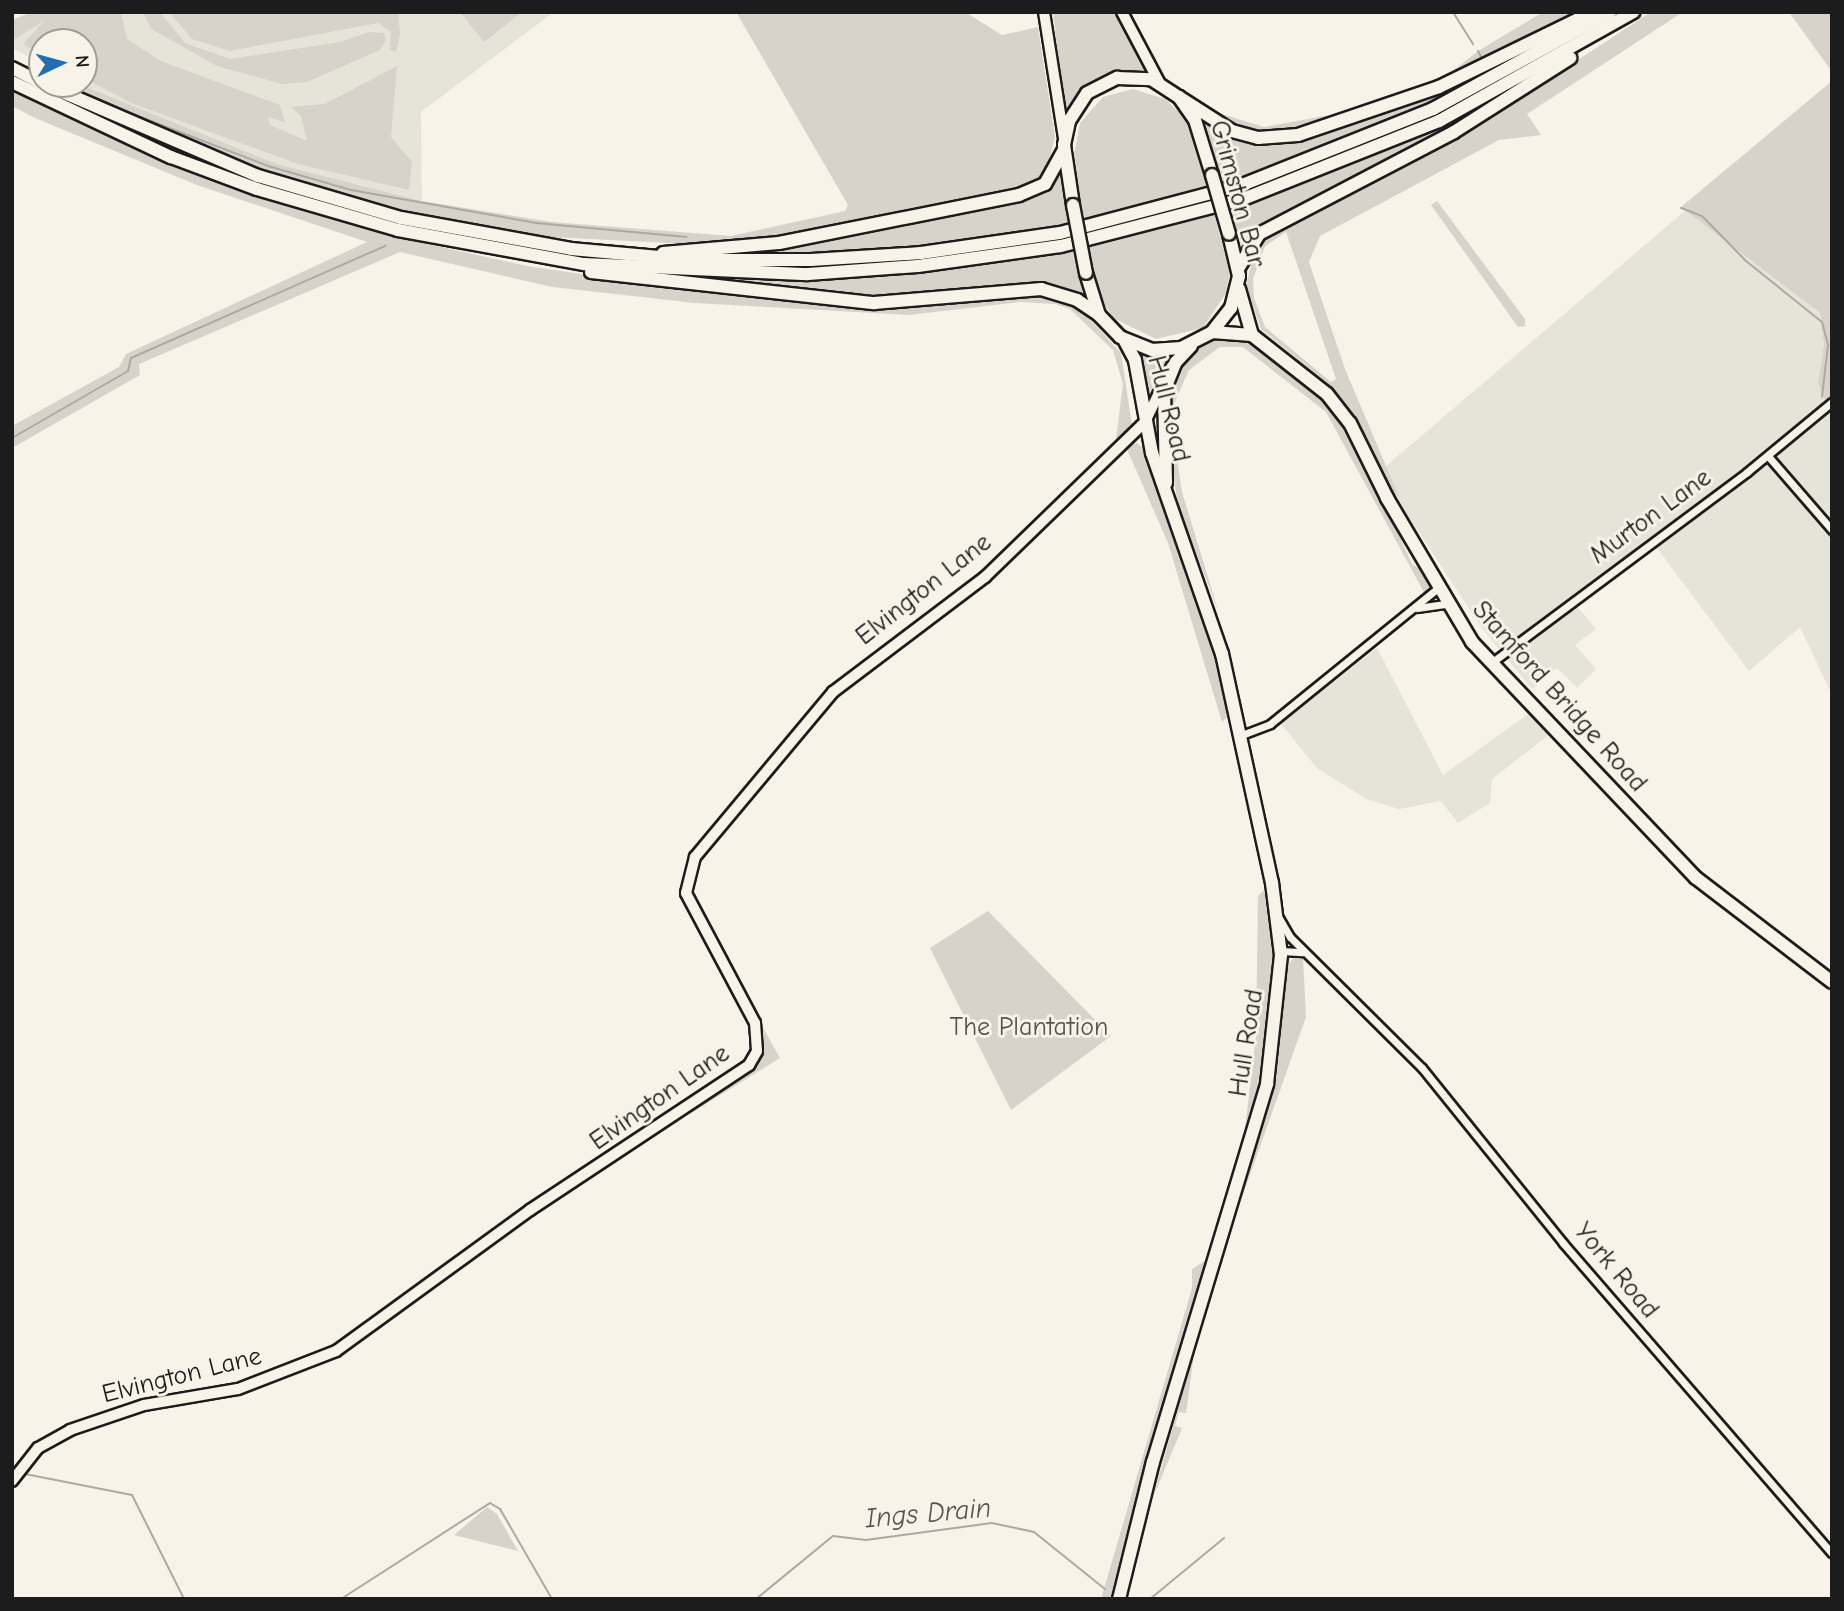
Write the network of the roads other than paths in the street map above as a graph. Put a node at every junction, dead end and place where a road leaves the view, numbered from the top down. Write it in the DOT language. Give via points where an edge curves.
graph roads {
  1 [pos="1044,12"];
  2 [pos="1122,12"];
  3 [pos="1593,12"];
  4 [pos="1610,12"];
  5 [pos="1633,12"];
  6 [pos="1590,38"];
  7 [pos="12,68"];
  8 [pos="28,76"];
  9 [pos="12,82"];
  10 [pos="1159,82"];
  11 [pos="1179,97"];
  12 [pos="74,98"];
  13 [pos="1064,146"];
  14 [pos="643,256"];
  15 [pos="550,259"];
  16 [pos="1238,269"];
  17 [pos="1238,284"];
  18 [pos="1099,315"];
  19 [pos="1212,332"];
  20 [pos="1252,335"];
  21 [pos="1125,341"];
  22 [pos="1194,343"];
  23 [pos="1176,362"];
  24 [pos="1832,402"];
  25 [pos="1145,422"];
  26 [pos="1768,456"];
  27 [pos="1166,489"];
  28 [pos="1832,530"];
  29 [pos="1438,588"];
  30 [pos="1447,604"];
  31 [pos="1416,609"];
  32 [pos="1491,663"];
  33 [pos="1240,736"];
  34 [pos="1278,915"];
  35 [pos="1280,951"];
  36 [pos="1307,954"];
  37 [pos="1832,982"];
  38 [pos="13,1480"];
  39 [pos="1832,1553"];
  40 [pos="1119,1599"];
  1 -- 13 [label="main road"];
  2 -- 10 [label="main road"];
  3 -- 11 [label="highway" via="1439,87 1298,135 1258,138 1232,131"];
  4 -- 14 [label="highway" via="1475,89 1381,132 1281,173 1133,217 996,243 869,257 744,261"];
  5 -- 6 [label="highway"];
  6 -- 15 [label="highway" via="1439,121 1331,167 1181,217 1060,246 918,266 807,274 692,272"];
  6 -- 16 [label="highway" via="1568,60 1454,132 1259,234"];
  7 -- 8 [label="highway"];
  9 -- 15 [label="highway" via="171,157 257,189 398,230"];
  10 -- 11 [label="highway, Grimston Bar"];
  10 -- 13 [label="highway" via="1129,77 1097,86 1079,102"];
  11 -- 16 [label="highway, Grimston Bar, bridge" via="1195,120"];
  12 -- 14 [label="highway" via="176,145 357,207 458,231"];
  13 -- 14 [label="highway" via="1045,184 1019,195 779,243"];
  13 -- 18 [label="highway, bridge" via="1086,273"];
  15 -- 18 [label="highway" via="585,271 804,299 930,301 1041,289 1077,300"];
  16 -- 17 [label="highway, Grimston Bar"];
  17 -- 19 [label="highway, Grimston Bar" via="1227,316"];
  17 -- 20 [label="highway"];
  18 -- 21 [label="highway"];
  19 -- 20 [label="highway"];
  19 -- 22 [label="highway, Grimston Bar"];
  20 -- 29 [label="highway, Stamford Bridge Road" via="1339,407"];
  21 -- 22 [label="highway, Grimston Bar" via="1165,351"];
  21 -- 25 [label="highway, Hull Road" via="1136,366"];
  22 -- 23 [label="highway, Hull Road"];
  23 -- 25 [label="main road, Elvington Lane" via="1160,381"];
  23 -- 27 [label="highway, Hull Road" via="1163,399"];
  24 -- 26 [label="street, Murton Lane"];
  25 -- 27 [label="highway, Hull Road"];
  25 -- 38 [label="main road, Elvington Lane" via="985,577 839,687 695,858 687,893 755,1023 758,1042 749,1065 530,1210 336,1351 238,1389 144,1405 94,1421 38,1448"];
  26 -- 28 [label="street"];
  26 -- 32 [label="street, Murton Lane"];
  27 -- 33 [label="highway, Hull Road" via="1219,643"];
  29 -- 30 [label="highway, Stamford Bridge Road"];
  29 -- 31 [label="street"];
  30 -- 31 [label="street"];
  30 -- 32 [label="highway, Stamford Bridge Road"];
  31 -- 33 [label="street" via="1270,724"];
  32 -- 37 [label="highway, Stamford Bridge Road" via="1696,878"];
  33 -- 34 [label="highway, Hull Road"];
  34 -- 35 [label="highway, Hull Road"];
  34 -- 36 [label="street, York Road"];
  35 -- 36 [label="street"];
  35 -- 40 [label="highway, Hull Road" via="1267,1084 1150,1473"];
  36 -- 39 [label="street, York Road" via="1371,1013"];
}
